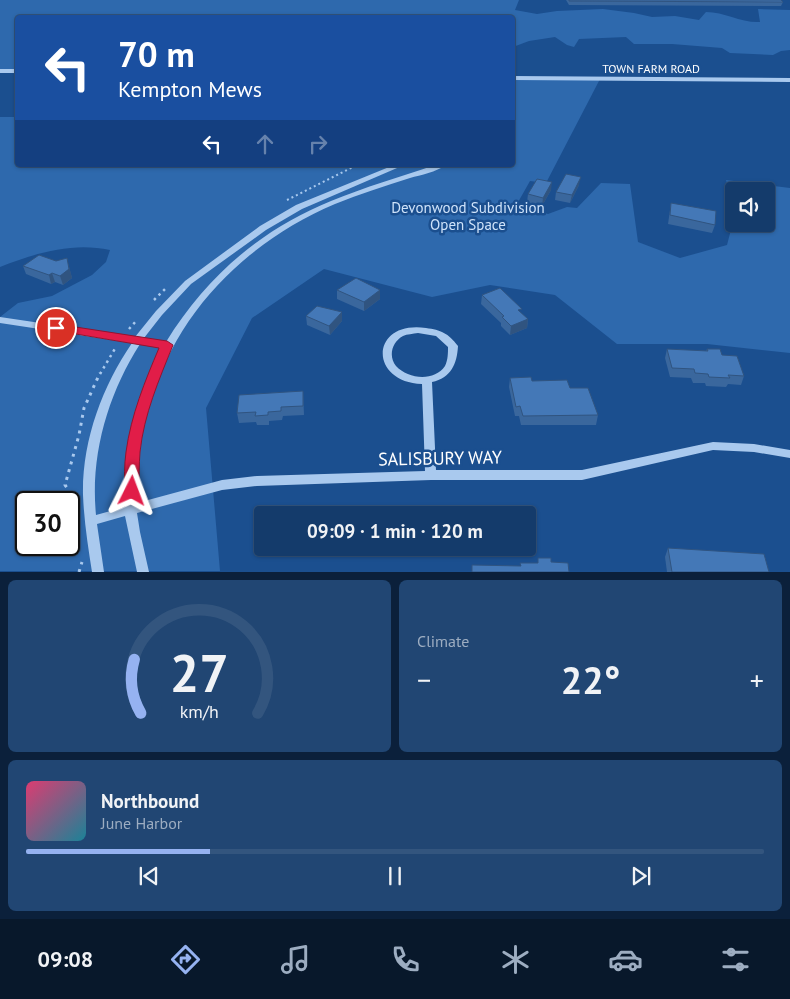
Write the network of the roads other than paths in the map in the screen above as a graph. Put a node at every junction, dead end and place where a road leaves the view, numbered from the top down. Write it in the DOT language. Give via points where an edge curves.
graph roads {
  1 [pos="0,71"];
  2 [pos="15,71"];
  3 [pos="515,78"];
  4 [pos="790,80"];
  5 [pos="395,167"];
  6 [pos="436,167"];
  7 [pos="0,320"];
  8 [pos="137,340"];
  9 [pos="167,345"];
  10 [pos="427,379"];
  11 [pos="790,454"];
  12 [pos="431,475"];
  13 [pos="131,510"];
  14 [pos="91,521"];
  15 [pos="98,572"];
  16 [pos="143,572"];
  1 -- 2 [label="street"];
  3 -- 4 [label="street, TOWN FARM ROAD"];
  5 -- 8 [label="street" via="297,208 252,236 176,294"];
  6 -- 9 [label="street" via="341,199 280,230 249,251 219,278 192,308"];
  7 -- 8 [label="street"];
  8 -- 9 [label="street"];
  8 -- 14 [label="street" via="112,381 96,429 89,472"];
  9 -- 13 [label="street" via="140,415 133,452"];
  10 -- 10 [label="street" via="440,377 449,370 453,346 439,333 430,331 398,335 387,347 386,356 390,364 408,377"];
  10 -- 12 [label="street"];
  11 -- 12 [label="street, SALISBURY WAY" via="713,446 582,475"];
  12 -- 13 [label="street, SALISBURY WAY" via="222,485"];
  13 -- 14 [label="street, SALISBURY WAY"];
  13 -- 16 [label="street"];
  14 -- 15 [label="street"];
}
